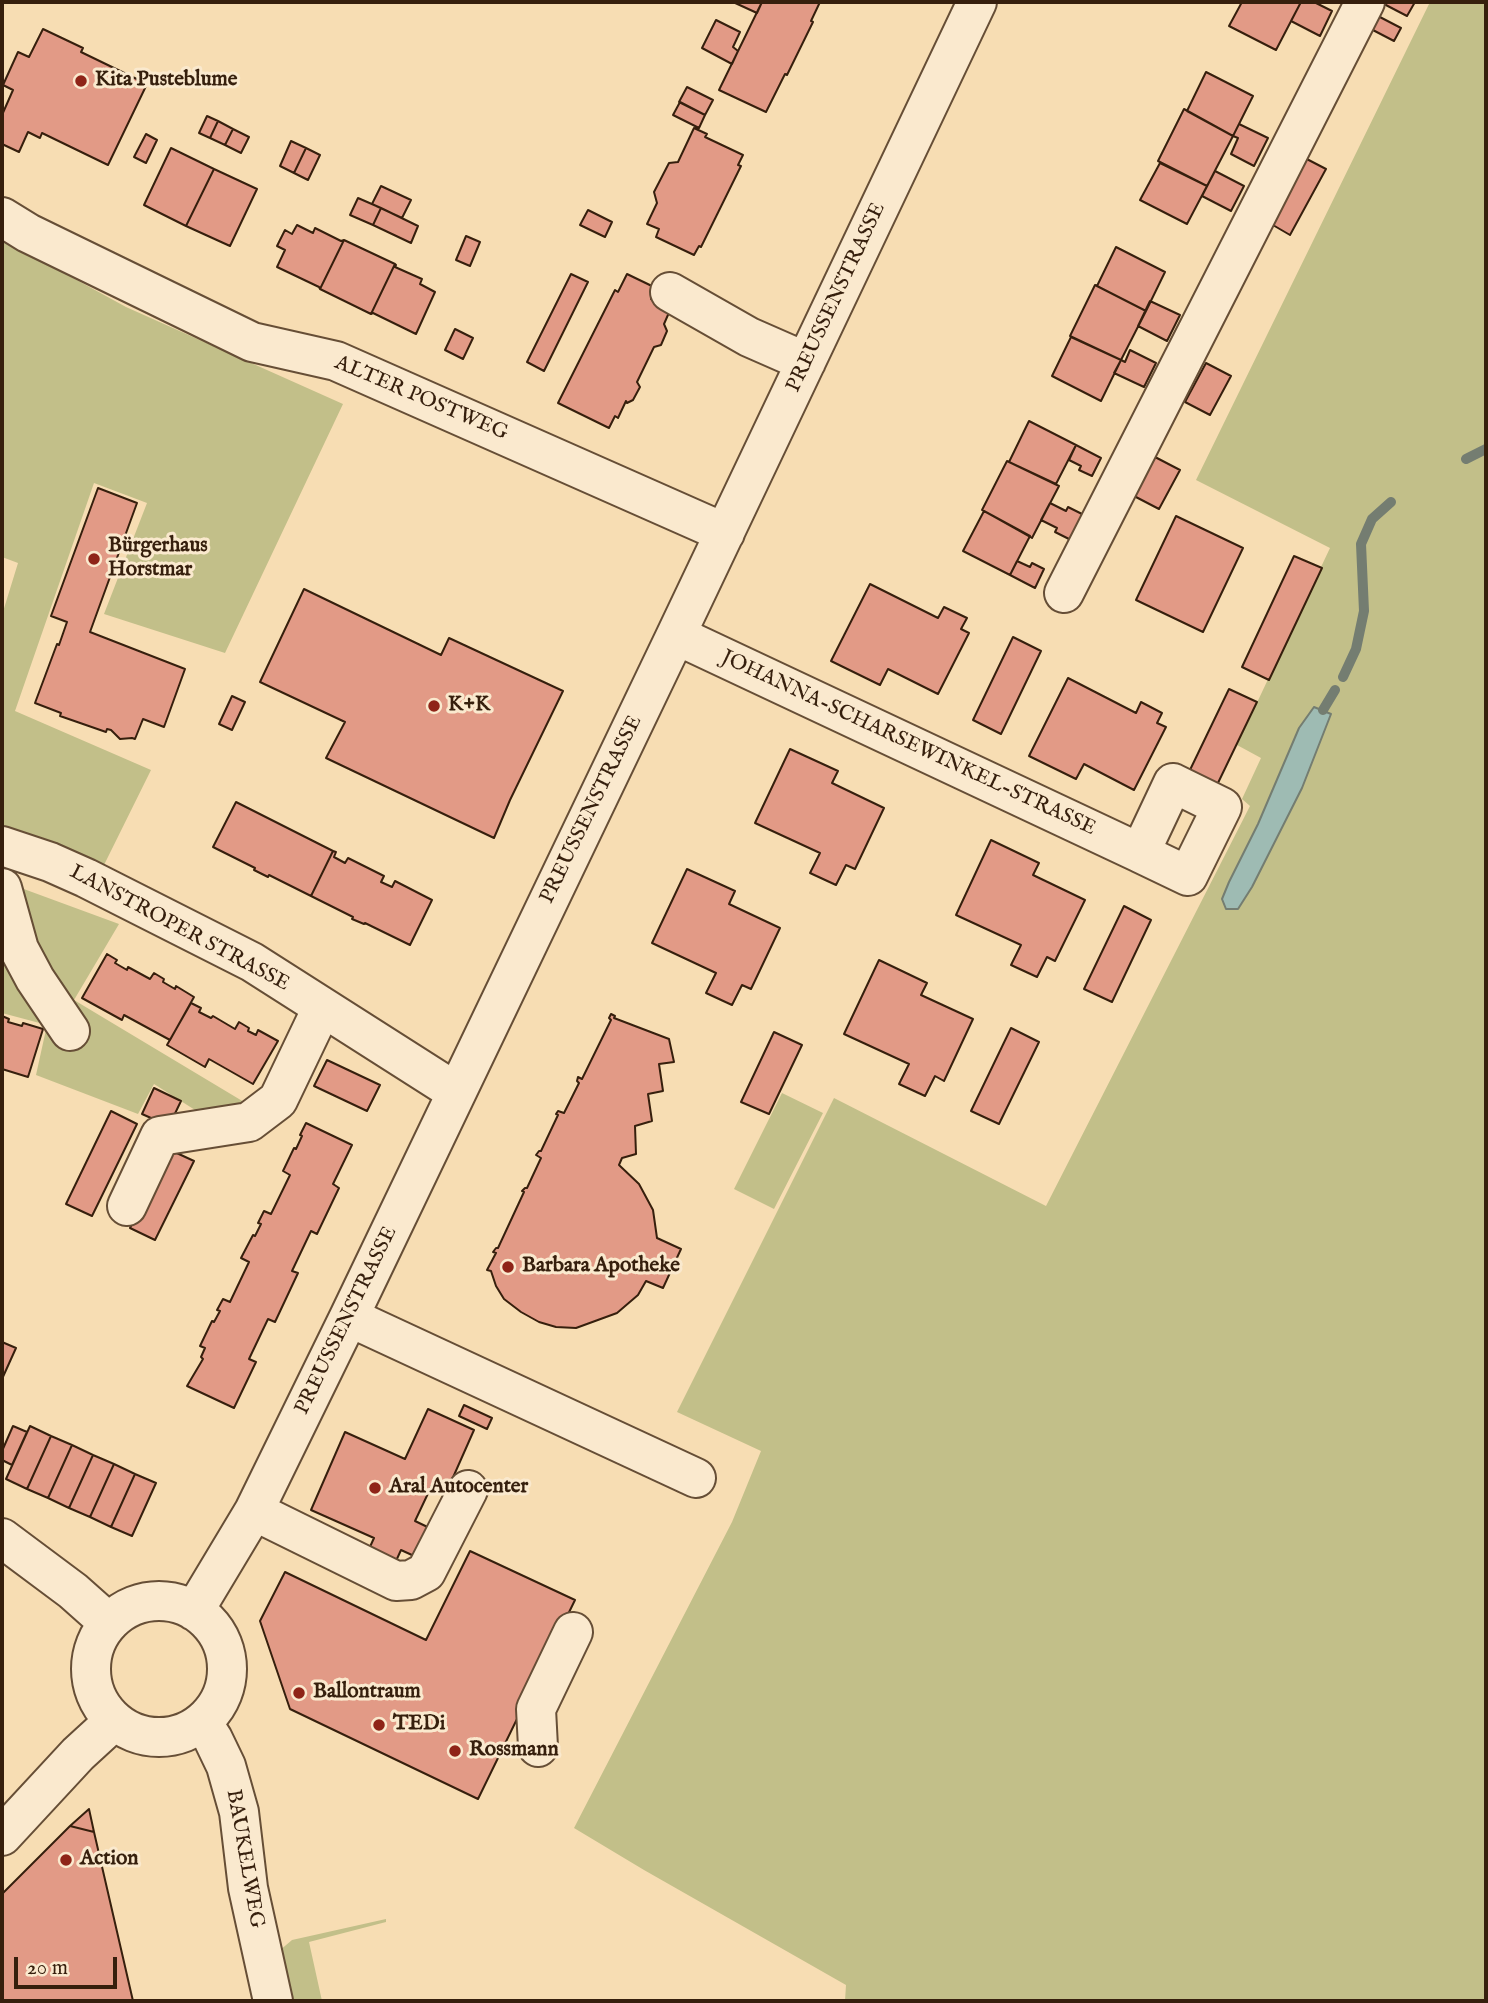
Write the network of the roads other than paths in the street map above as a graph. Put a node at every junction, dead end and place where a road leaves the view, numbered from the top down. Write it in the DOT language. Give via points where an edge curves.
graph roads {
  1 [pos="977,2"];
  2 [pos="1365,2"];
  3 [pos="2,217"];
  4 [pos="670,292"];
  5 [pos="806,362"];
  6 [pos="725,533"];
  7 [pos="1064,593"];
  8 [pos="676,635"];
  9 [pos="2,846"];
  10 [pos="1140,853"];
  11 [pos="2,888"];
  12 [pos="322,1008"];
  13 [pos="70,1031"];
  14 [pos="456,1093"];
  15 [pos="127,1206"];
  16 [pos="349,1317"];
  17 [pos="696,1478"];
  18 [pos="468,1490"];
  19 [pos="254,1511"];
  20 [pos="2,1538"];
  21 [pos="194,1611"];
  22 [pos="109,1623"];
  23 [pos="573,1632"];
  24 [pos="114,1721"];
  25 [pos="202,1722"];
  26 [pos="538,1747"];
  27 [pos="2,1836"];
  28 [pos="273,2001"];
  1 -- 5 [label="street, PREUSSENSTRASSE"];
  2 -- 7 [label="street"];
  3 -- 6 [label="street, ALTER POSTWEG" via="252,342 336,361"];
  4 -- 5 [label="street" via="749,337"];
  5 -- 6 [label="street, PREUSSENSTRASSE"];
  6 -- 8 [label="street, PREUSSENSTRASSE"];
  8 -- 10 [label="street, JOHANNA-SCHARSEWINKEL-STRASSE"];
  8 -- 14 [label="street, PREUSSENSTRASSE"];
  9 -- 12 [label="street, LANSTROPER STRASSE" via="112,890 251,962"];
  11 -- 13 [label="street" via="19,949"];
  12 -- 14 [label="street, LANSTROPER STRASSE"];
  12 -- 15 [label="street" via="278,1100 249,1122 160,1136"];
  14 -- 16 [label="street, PREUSSENSTRASSE"];
  16 -- 17 [label="street"];
  16 -- 19 [label="street, PREUSSENSTRASSE"];
  18 -- 19 [label="street" via="426,1572 411,1580 396,1581"];
  19 -- 21 [label="street, PREUSSENSTRASSE"];
  20 -- 22 [label="street"];
  21 -- 22 [label="street" via="173,1602 150,1602 128,1608"];
  21 -- 25 [label="street" via="211,1625 222,1643 227,1665 217,1706"];
  22 -- 24 [label="street" via="91,1662 92,1684"];
  23 -- 26 [label="street" via="536,1709"];
  24 -- 25 [label="street" via="135,1733 158,1738 181,1734"];
  24 -- 27 [label="street"];
  25 -- 28 [label="street, BAUKELWEG" via="226,1766 239,1812 248,1888"];
}
